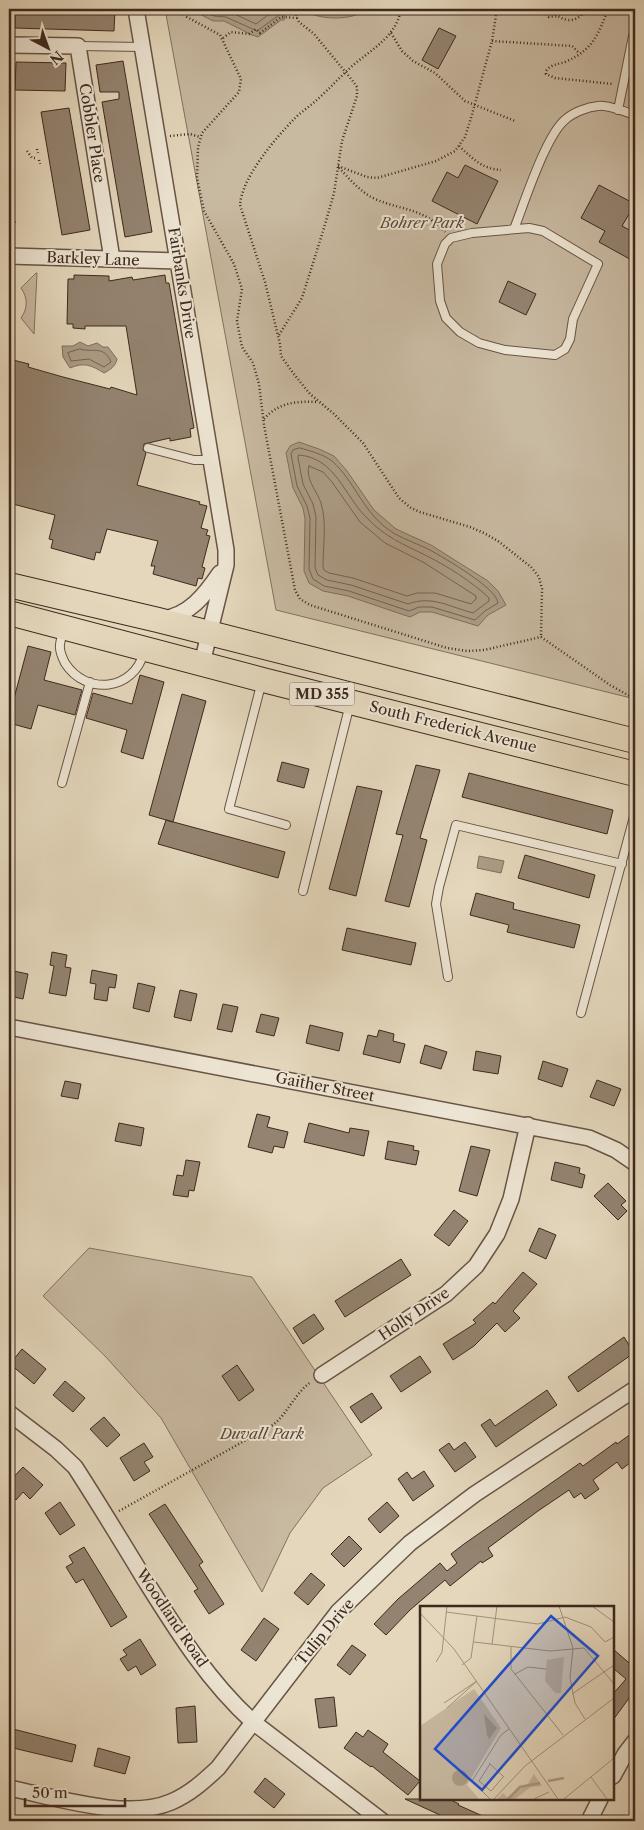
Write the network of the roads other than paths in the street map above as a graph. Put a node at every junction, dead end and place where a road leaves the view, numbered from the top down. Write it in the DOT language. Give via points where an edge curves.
graph roads {
  1 [pos="136,9"];
  2 [pos="635,31"];
  3 [pos="9,45"];
  4 [pos="78,46"];
  5 [pos="143,47"];
  6 [pos="618,110"];
  7 [pos="635,115"];
  8 [pos="514,229"];
  9 [pos="9,256"];
  10 [pos="112,259"];
  11 [pos="178,262"];
  12 [pos="148,448"];
  13 [pos="211,460"];
  14 [pos="226,558"];
  15 [pos="9,585"];
  16 [pos="9,613"];
  17 [pos="158,620"];
  18 [pos="65,627"];
  19 [pos="209,633"];
  20 [pos="144,648"];
  21 [pos="202,663"];
  22 [pos="263,680"];
  23 [pos="90,682"];
  24 [pos="351,702"];
  25 [pos="635,741"];
  26 [pos="635,774"];
  27 [pos="62,783"];
  28 [pos="635,813"];
  29 [pos="286,825"];
  30 [pos="622,864"];
  31 [pos="303,891"];
  32 [pos="448,977"];
  33 [pos="581,1013"];
  34 [pos="9,1027"];
  35 [pos="528,1126"];
  36 [pos="635,1163"];
  37 [pos="322,1375"];
  38 [pos="635,1389"];
  39 [pos="9,1413"];
  40 [pos="253,1722"];
  41 [pos="635,1741"];
  42 [pos="614,1774"];
  43 [pos="9,1788"];
  44 [pos="600,1800"];
  45 [pos="382,1821"];
  46 [pos="589,1821"];
  1 -- 5 [label="street, Fairbanks Drive"];
  2 -- 6 [label="lane"];
  3 -- 4 [label="street"];
  4 -- 5 [label="lane"];
  4 -- 10 [label="street, Cobbler Place"];
  5 -- 11 [label="street, Fairbanks Drive"];
  6 -- 7 [label="lane"];
  6 -- 8 [label="lane" via="600,105 566,118 556,129"];
  8 -- 8 [label="lane" via="542,231 598,264 573,319 570,339 565,349 555,355 505,350 479,343 460,332 446,318 440,301 437,264 451,238"];
  9 -- 10 [label="street, Barkley Lane"];
  10 -- 11 [label="street, Barkley Lane"];
  11 -- 13 [label="street, Fairbanks Drive"];
  12 -- 13 [label="lane" via="194,460"];
  13 -- 14 [label="street, Fairbanks Drive"];
  14 -- 17 [label="street" via="220,572 197,603 175,616"];
  14 -- 19 [label="street, Fairbanks Drive"];
  15 -- 17 [label="main road, South Frederick Avenue / MD 355"];
  16 -- 18 [label="main road, South Frederick Avenue / MD 355"];
  17 -- 19 [label="main road, South Frederick Avenue / MD 355"];
  18 -- 20 [label="main road, South Frederick Avenue / MD 355"];
  18 -- 23 [label="lane" via="59,647 61,655 75,675"];
  19 -- 21 [label="street, Fairbanks Drive"];
  19 -- 25 [label="main road, South Frederick Avenue / MD 355"];
  20 -- 21 [label="main road, South Frederick Avenue / MD 355"];
  20 -- 23 [label="lane" via="142,661 124,681 109,685"];
  21 -- 22 [label="main road, South Frederick Avenue / MD 355"];
  22 -- 24 [label="main road, South Frederick Avenue / MD 355"];
  22 -- 29 [label="lane" via="229,809"];
  23 -- 27 [label="lane"];
  24 -- 26 [label="main road, South Frederick Avenue / MD 355"];
  24 -- 31 [label="lane"];
  28 -- 30 [label="lane"];
  30 -- 32 [label="lane" via="456,825 436,904"];
  30 -- 33 [label="lane"];
  34 -- 35 [label="street, Gaither Street"];
  35 -- 36 [label="street, Gaither Street" via="589,1138"];
  35 -- 37 [label="street, Holly Drive" via="511,1199 497,1234 476,1266 446,1294"];
  38 -- 40 [label="street, Tulip Drive" via="475,1494 410,1543 338,1612"];
  39 -- 40 [label="street, Woodland Road" via="75,1466 184,1642 218,1686"];
  40 -- 43 [label="street, Tulip Drive" via="218,1768 198,1787 171,1802 136,1810 105,1808"];
  40 -- 45 [label="street, Woodland Road"];
  41 -- 42 [label="street"];
  44 -- 46 [label="street"];
}
